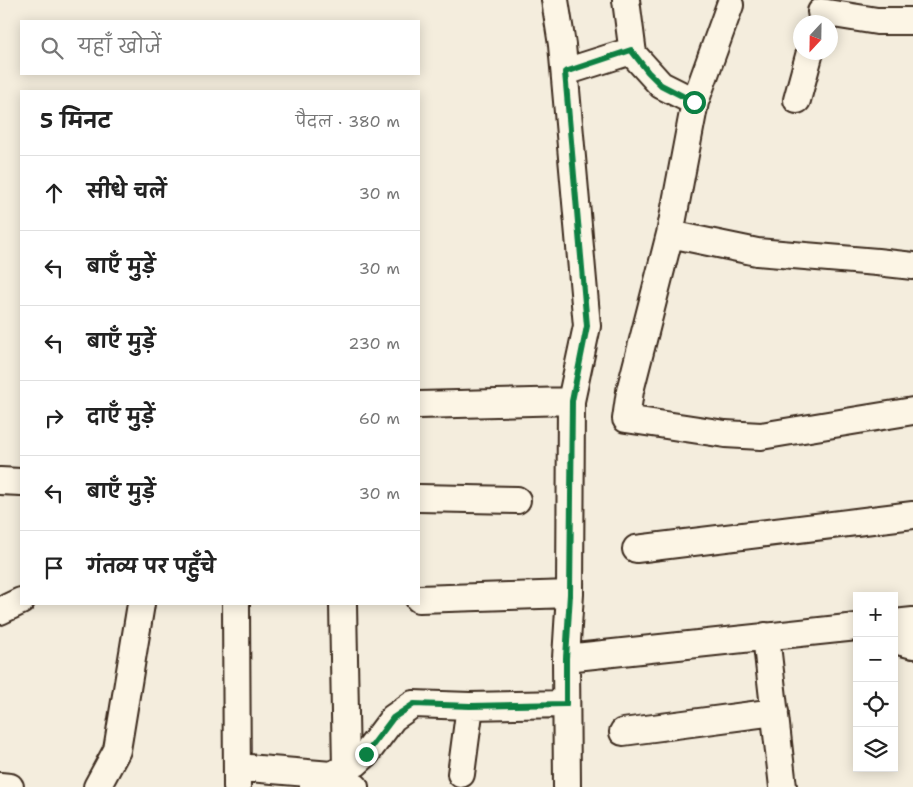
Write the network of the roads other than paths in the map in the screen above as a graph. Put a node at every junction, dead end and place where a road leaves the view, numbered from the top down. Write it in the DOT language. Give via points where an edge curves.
graph roads {
  1 [pos="555,0"];
  2 [pos="626,0"];
  3 [pos="730,6"];
  4 [pos="821,12"];
  5 [pos="913,21"];
  6 [pos="633,54"];
  7 [pos="808,60"];
  8 [pos="565,72"];
  9 [pos="797,100"];
  10 [pos="694,102"];
  11 [pos="670,234"];
  12 [pos="913,266"];
  13 [pos="572,401"];
  14 [pos="420,406"];
  15 [pos="913,412"];
  16 [pos="0,481"];
  17 [pos="20,482"];
  18 [pos="420,498"];
  19 [pos="517,500"];
  20 [pos="913,516"];
  21 [pos="636,549"];
  22 [pos="570,594"];
  23 [pos="420,599"];
  24 [pos="20,601"];
  25 [pos="141,605"];
  26 [pos="235,605"];
  27 [pos="343,605"];
  28 [pos="0,611"];
  29 [pos="913,621"];
  30 [pos="898,623"];
  31 [pos="853,627"];
  32 [pos="766,636"];
  33 [pos="898,641"];
  34 [pos="913,645"];
  35 [pos="566,658"];
  36 [pos="566,704"];
  37 [pos="470,706"];
  38 [pos="775,712"];
  39 [pos="623,732"];
  40 [pos="460,774"];
  41 [pos="237,777"];
  42 [pos="336,779"];
  43 [pos="0,786"];
  44 [pos="10,787"];
  45 [pos="97,787"];
  46 [pos="567,787"];
  47 [pos="783,787"];
  1 -- 8 [label="street"];
  2 -- 6 [label="street"];
  3 -- 10 [label="street"];
  4 -- 5 [label="street" via="877,21"];
  6 -- 8 [label="street" via="631,50"];
  6 -- 10 [label="street" via="661,85"];
  7 -- 9 [label="street"];
  8 -- 13 [label="street" via="587,326"];
  10 -- 11 [label="street"];
  11 -- 12 [label="street" via="757,252"];
  11 -- 15 [label="street" via="630,391 626,419 725,434 761,436"];
  13 -- 14 [label="street"];
  13 -- 22 [label="street"];
  16 -- 17 [label="street"];
  18 -- 19 [label="street"];
  20 -- 21 [label="street"];
  22 -- 23 [label="street"];
  22 -- 35 [label="street"];
  24 -- 28 [label="street"];
  25 -- 45 [label="street" via="117,750"];
  26 -- 41 [label="street"];
  27 -- 42 [label="street"];
  29 -- 30 [label="street"];
  31 -- 32 [label="street"];
  32 -- 35 [label="street"];
  32 -- 38 [label="street"];
  33 -- 34 [label="street"];
  35 -- 36 [label="street"];
  36 -- 37 [label="street"];
  36 -- 46 [label="street"];
  37 -- 40 [label="street"];
  37 -- 42 [label="street" via="414,704 393,718 366,754"];
  38 -- 39 [label="street"];
  38 -- 47 [label="street"];
  41 -- 42 [label="street"];
  43 -- 44 [label="street"];
}
